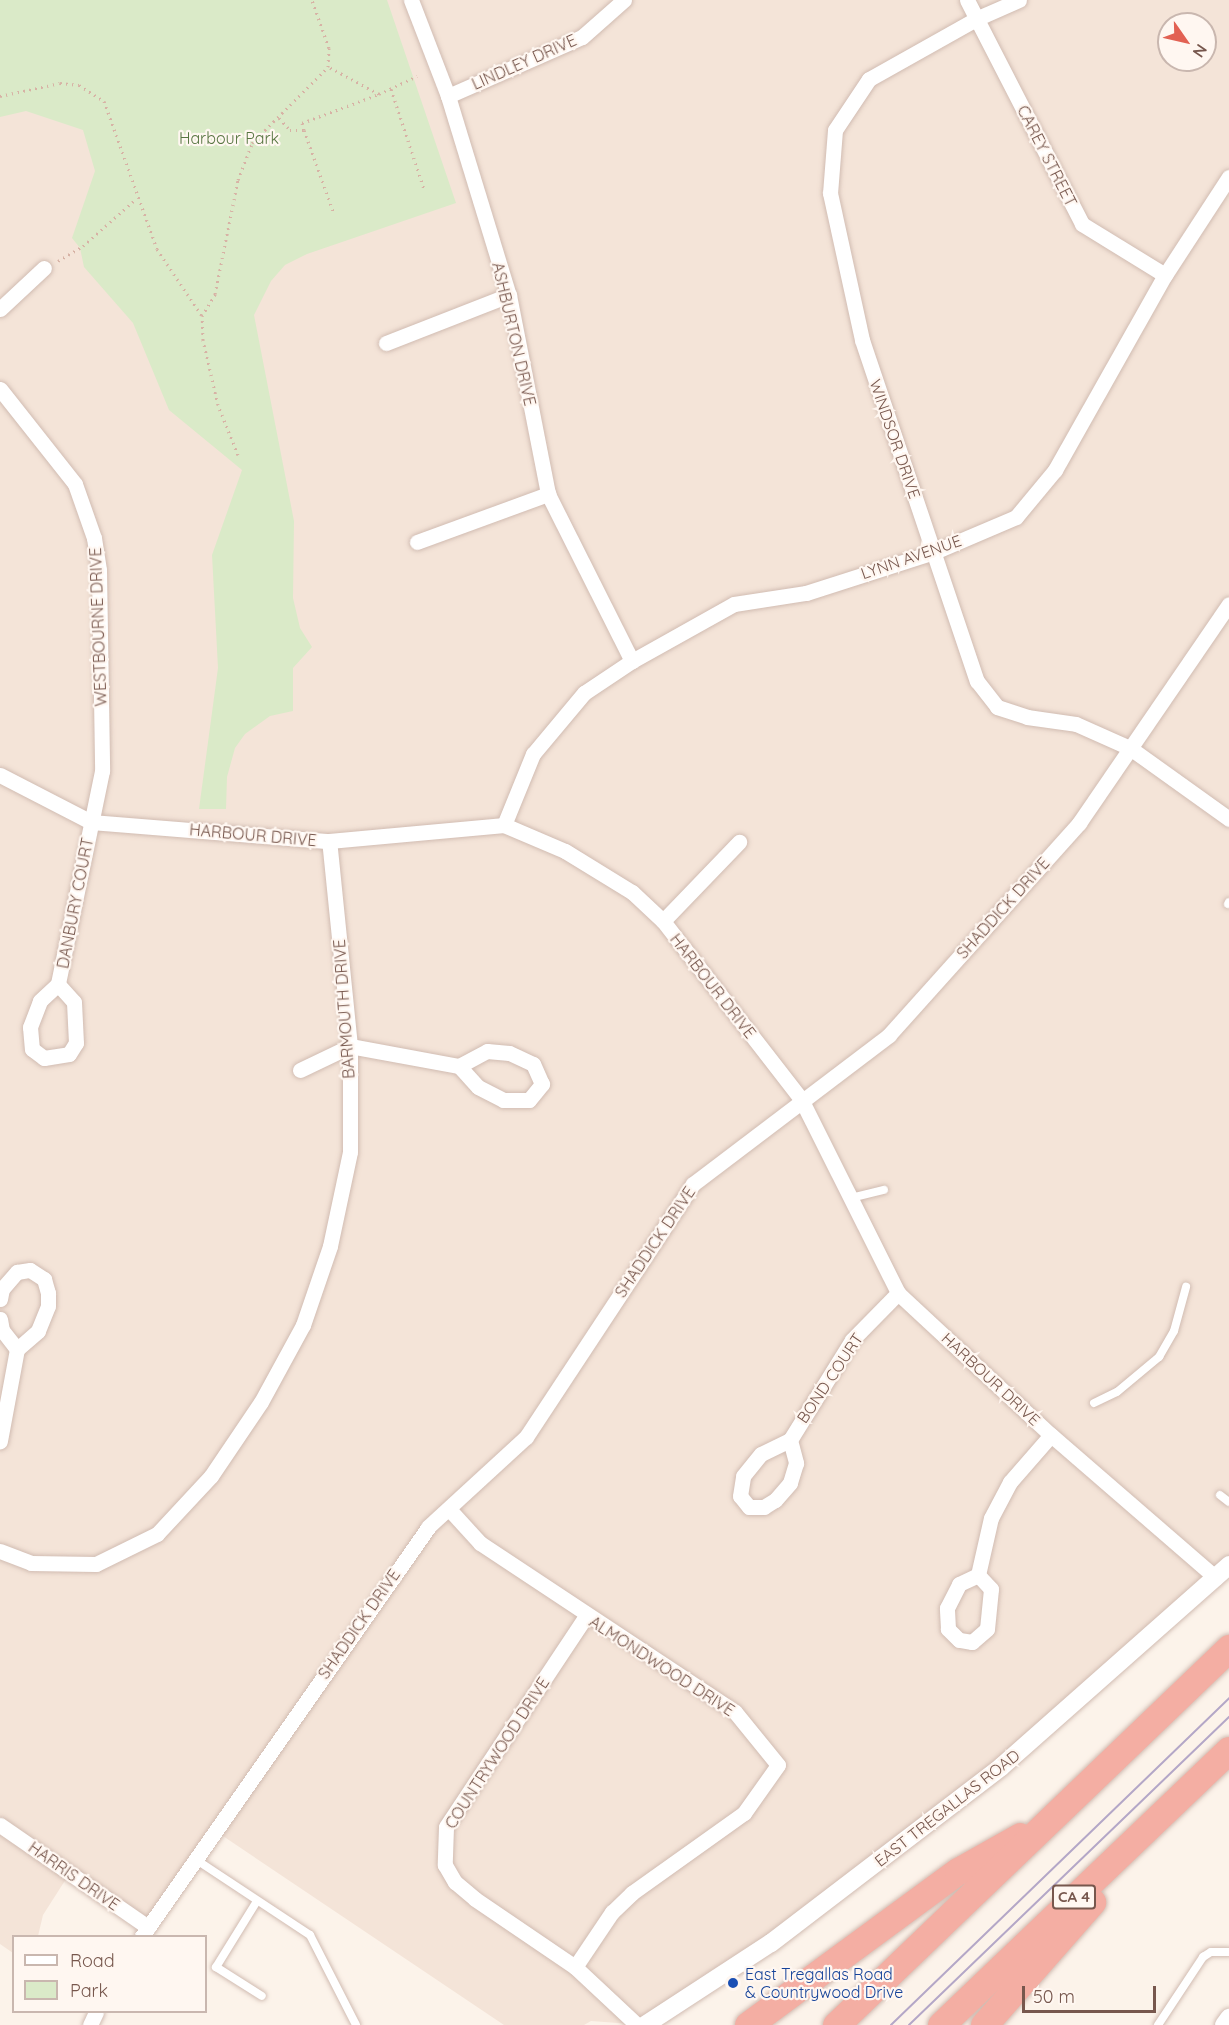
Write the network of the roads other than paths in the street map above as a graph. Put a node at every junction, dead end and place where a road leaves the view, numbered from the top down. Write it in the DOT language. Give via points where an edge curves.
graph roads {
  1 [pos="411,0"];
  2 [pos="624,0"];
  3 [pos="967,0"];
  4 [pos="1019,0"];
  5 [pos="976,19"];
  6 [pos="448,96"];
  7 [pos="1229,177"];
  8 [pos="44,268"];
  9 [pos="1166,276"];
  10 [pos="509,295"];
  11 [pos="0,309"];
  12 [pos="386,343"];
  13 [pos="0,389"];
  14 [pos="548,494"];
  15 [pos="417,542"];
  16 [pos="934,552"];
  17 [pos="1229,604"];
  18 [pos="632,661"];
  19 [pos="1131,747"];
  20 [pos="0,775"];
  21 [pos="1229,819"];
  22 [pos="91,822"];
  23 [pos="504,825"];
  24 [pos="329,841"];
  25 [pos="739,842"];
  26 [pos="663,921"];
  27 [pos="58,984"];
  28 [pos="350,1046"];
  29 [pos="459,1066"];
  30 [pos="300,1070"];
  31 [pos="801,1100"];
  32 [pos="884,1190"];
  33 [pos="851,1198"];
  34 [pos="1186,1287"];
  35 [pos="898,1293"];
  36 [pos="0,1299"];
  37 [pos="0,1319"];
  38 [pos="17,1349"];
  39 [pos="1094,1403"];
  40 [pos="1052,1435"];
  41 [pos="790,1440"];
  42 [pos="0,1441"];
  43 [pos="1220,1495"];
  44 [pos="1229,1502"];
  45 [pos="449,1509"];
  46 [pos="0,1551"];
  47 [pos="1229,1565"];
  48 [pos="978,1575"];
  49 [pos="1216,1578"];
  50 [pos="586,1616"];
  51 [pos="1229,1648"];
  52 [pos="1229,1750"];
  53 [pos="1208,1770"];
  54 [pos="1055,1816"];
  55 [pos="0,1825"];
  56 [pos="195,1859"];
  57 [pos="257,1900"];
  58 [pos="145,1932"];
  59 [pos="1229,1952"];
  60 [pos="575,1967"];
  61 [pos="262,1996"];
  62 [pos="1229,2018"];
  63 [pos="356,2025"];
  64 [pos="637,2025"];
  65 [pos="645,2025"];
  66 [pos="748,2025"];
  67 [pos="836,2025"];
  68 [pos="941,2025"];
  69 [pos="984,2025"];
  70 [pos="1158,2025"];
  71 [pos="1224,2025"];
  1 -- 6 [label="street, ASHBURTON DRIVE"];
  2 -- 6 [label="street, LINDLEY DRIVE" via="582,37"];
  3 -- 5 [label="street, CAREY STREET"];
  4 -- 5 [label="street, WINDSOR DRIVE"];
  5 -- 9 [label="street, CAREY STREET" via="1082,225"];
  5 -- 16 [label="street, WINDSOR DRIVE" via="869,79 835,130 834,140 830,193 862,340"];
  6 -- 10 [label="street, ASHBURTON DRIVE"];
  7 -- 9 [label="street, LYNN AVENUE"];
  8 -- 11 [label="street"];
  9 -- 16 [label="street, LYNN AVENUE" via="1055,470 1016,517"];
  10 -- 12 [label="street"];
  10 -- 14 [label="street, ASHBURTON DRIVE"];
  13 -- 22 [label="street, WESTBOURNE DRIVE" via="75,484 94,538 99,570 102,771"];
  14 -- 15 [label="street"];
  14 -- 18 [label="street, ASHBURTON DRIVE"];
  16 -- 18 [label="street, LYNN AVENUE" via="806,592 734,604"];
  16 -- 19 [label="street, WINDSOR DRIVE" via="977,681 997,707 1027,717 1076,724"];
  17 -- 19 [label="street, SHADDICK DRIVE"];
  18 -- 23 [label="street, LYNN AVENUE" via="584,693 533,754"];
  19 -- 21 [label="street, WINDSOR DRIVE"];
  19 -- 31 [label="street, SHADDICK DRIVE" via="1079,824 889,1035"];
  20 -- 22 [label="street, HARBOUR DRIVE"];
  22 -- 24 [label="street, HARBOUR DRIVE"];
  22 -- 27 [label="street, DANBURY COURT"];
  23 -- 24 [label="street, HARBOUR DRIVE"];
  23 -- 26 [label="street, HARBOUR DRIVE" via="566,851 632,892"];
  24 -- 28 [label="street, BARMOUTH DRIVE"];
  25 -- 26 [label="street"];
  26 -- 31 [label="street, HARBOUR DRIVE"];
  27 -- 27 [label="street, DANBURY COURT" via="40,1001 30,1027 32,1049 44,1059 69,1054 76,1042 74,1002"];
  28 -- 29 [label="street"];
  28 -- 30 [label="street"];
  28 -- 46 [label="street, BARMOUTH DRIVE" via="350,1152 330,1246 303,1325 261,1402 211,1476 157,1534 96,1564 32,1563"];
  29 -- 29 [label="street" via="478,1087 503,1100 529,1100 542,1084 533,1064 509,1053 487,1051"];
  31 -- 33 [label="street, HARBOUR DRIVE"];
  31 -- 45 [label="street, SHADDICK DRIVE" via="693,1184 526,1437"];
  32 -- 33 [label="lane"];
  33 -- 35 [label="street, HARBOUR DRIVE"];
  34 -- 39 [label="lane" via="1174,1331 1159,1357 1117,1392"];
  35 -- 40 [label="street, HARBOUR DRIVE"];
  35 -- 41 [label="street, BOND COURT" via="852,1340"];
  36 -- 38 [label="street" via="2,1289 16,1272 30,1270 44,1279 48,1306 38,1331"];
  37 -- 38 [label="street" via="2,1330"];
  38 -- 42 [label="street"];
  40 -- 48 [label="street" via="1010,1482 991,1518"];
  40 -- 49 [label="street, HARBOUR DRIVE"];
  41 -- 41 [label="street, BOND COURT" via="761,1454 743,1476 740,1496 749,1507 764,1507 776,1500 790,1483 796,1463"];
  43 -- 44 [label="lane"];
  45 -- 50 [label="street, ALMONDWOOD DRIVE" via="480,1543"];
  45 -- 56 [label="street, SHADDICK DRIVE" via="428,1527 407,1554"];
  47 -- 49 [label="street, EAST TREGALLAS ROAD"];
  49 -- 65 [label="street, EAST TREGALLAS ROAD" via="948,1809 771,1943"];
  50 -- 60 [label="street, COUNTRYWOOD DRIVE" via="446,1827 444,1845 445,1864 455,1881"];
  50 -- 60 [label="street, ALMONDWOOD DRIVE" via="735,1712 778,1765 744,1813 612,1912"];
  51 -- 54 [label="highway"];
  52 -- 53 [label="highway, CA 4"];
  53 -- 68 [label="highway, CA 4"];
  53 -- 69 [label="highway"];
  54 -- 66 [label="highway" via="957,1871"];
  54 -- 67 [label="highway"];
  55 -- 58 [label="street, HARRIS DRIVE"];
  56 -- 57 [label="lane"];
  56 -- 58 [label="street, SHADDICK DRIVE"];
  57 -- 61 [label="lane" via="216,1967"];
  57 -- 63 [label="lane" via="310,1935"];
  59 -- 70 [label="lane" via="1211,1952 1203,1958"];
  60 -- 64 [label="street, COUNTRYWOOD DRIVE"];
  62 -- 71 [label="street"];
}
